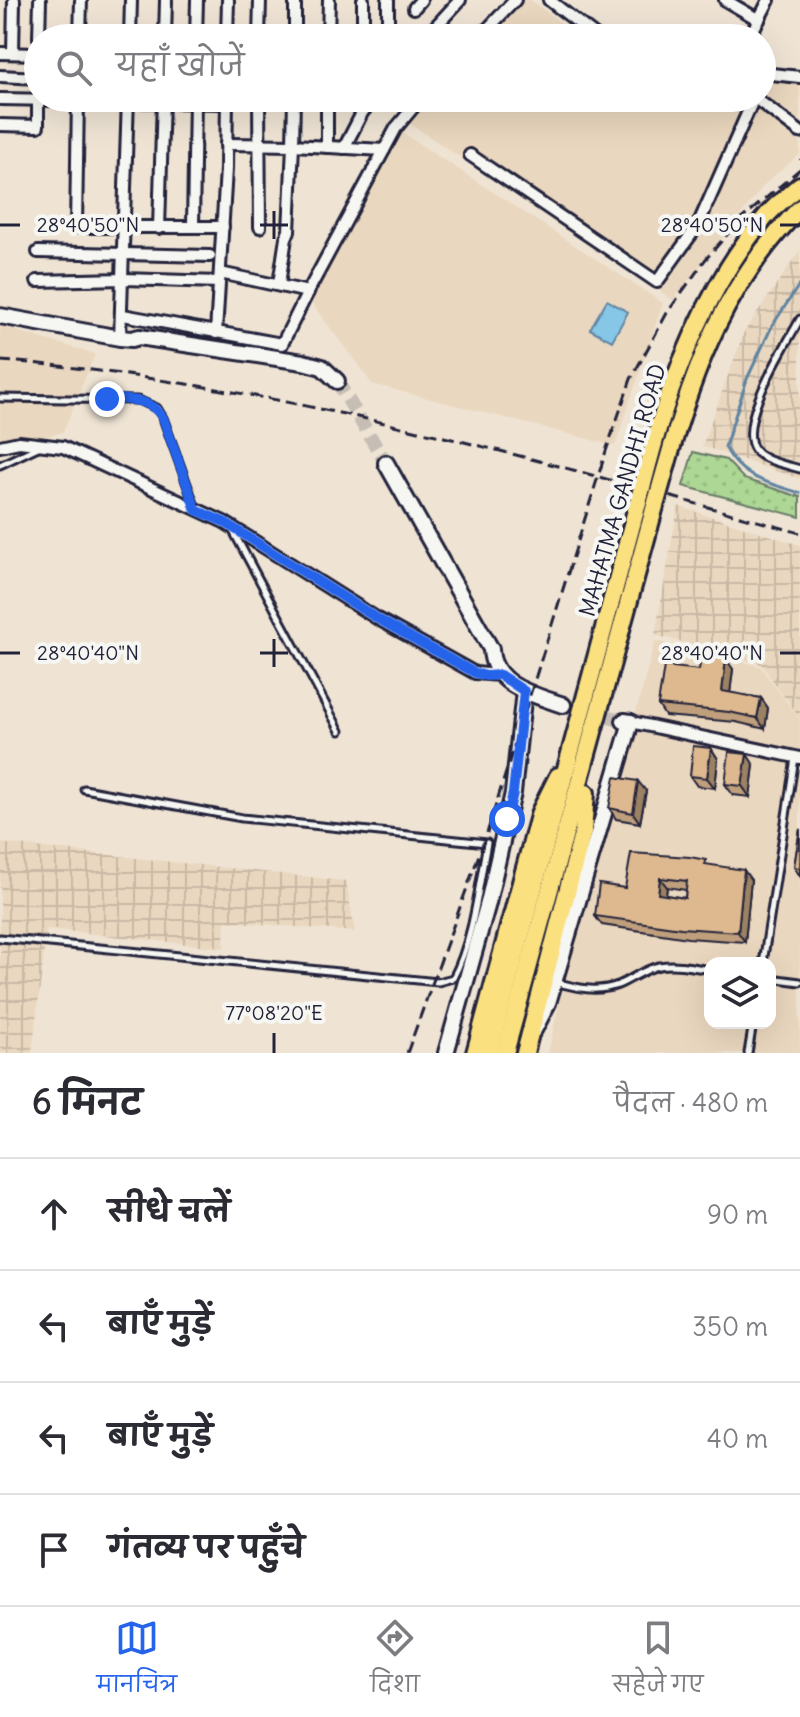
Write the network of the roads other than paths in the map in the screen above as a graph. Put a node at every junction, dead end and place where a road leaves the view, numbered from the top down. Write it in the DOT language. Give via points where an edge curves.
graph roads {
  1 [pos="14,0"];
  2 [pos="40,0"];
  3 [pos="81,0"];
  4 [pos="131,0"];
  5 [pos="166,0"];
  6 [pos="197,0"];
  7 [pos="228,0"];
  8 [pos="260,0"];
  9 [pos="295,0"];
  10 [pos="329,0"];
  11 [pos="363,0"];
  12 [pos="388,0"];
  13 [pos="460,0"];
  14 [pos="515,0"];
  15 [pos="549,0"];
  16 [pos="725,0"];
  17 [pos="769,0"];
  18 [pos="759,20"];
  19 [pos="39,24"];
  20 [pos="80,24"];
  21 [pos="130,24"];
  22 [pos="165,24"];
  23 [pos="196,24"];
  24 [pos="227,24"];
  25 [pos="259,24"];
  26 [pos="295,24"];
  27 [pos="328,24"];
  28 [pos="363,24"];
  29 [pos="388,24"];
  30 [pos="438,24"];
  31 [pos="492,24"];
  32 [pos="580,24"];
  33 [pos="757,24"];
  34 [pos="0,53"];
  35 [pos="13,53"];
  36 [pos="24,53"];
  37 [pos="0,76"];
  38 [pos="776,76"];
  39 [pos="24,77"];
  40 [pos="800,77"];
  41 [pos="0,99"];
  42 [pos="24,99"];
  43 [pos="38,112"];
  44 [pos="78,112"];
  45 [pos="128,112"];
  46 [pos="163,112"];
  47 [pos="195,112"];
  48 [pos="226,112"];
  49 [pos="259,112"];
  50 [pos="294,112"];
  51 [pos="327,112"];
  52 [pos="409,112"];
  53 [pos="749,112"];
  54 [pos="774,112"];
  55 [pos="362,113"];
  56 [pos="0,125"];
  57 [pos="800,132"];
  58 [pos="226,144"];
  59 [pos="258,145"];
  60 [pos="293,145"];
  61 [pos="327,147"];
  62 [pos="344,148"];
  63 [pos="384,150"];
  64 [pos="470,155"];
  65 [pos="800,185"];
  66 [pos="800,208"];
  67 [pos="193,227"];
  68 [pos="223,227"];
  69 [pos="260,227"];
  70 [pos="125,228"];
  71 [pos="159,228"];
  72 [pos="38,252"];
  73 [pos="125,253"];
  74 [pos="210,256"];
  75 [pos="220,277"];
  76 [pos="124,279"];
  77 [pos="37,281"];
  78 [pos="279,284"];
  79 [pos="308,292"];
  80 [pos="123,315"];
  81 [pos="0,316"];
  82 [pos="800,319"];
  83 [pos="216,333"];
  84 [pos="126,338"];
  85 [pos="334,383"];
  86 [pos="0,398"];
  87 [pos="42,444"];
  88 [pos="0,446"];
  89 [pos="0,465"];
  90 [pos="382,466"];
  91 [pos="800,469"];
  92 [pos="196,510"];
  93 [pos="232,527"];
  94 [pos="500,675"];
  95 [pos="524,691"];
  96 [pos="563,705"];
  97 [pos="628,722"];
  98 [pos="340,731"];
  99 [pos="582,746"];
  100 [pos="798,757"];
  101 [pos="84,789"];
  102 [pos="562,820"];
  103 [pos="0,938"];
  104 [pos="764,957"];
  105 [pos="704,969"];
  106 [pos="776,979"];
  107 [pos="554,982"];
  108 [pos="800,982"];
  109 [pos="752,1029"];
  110 [pos="526,1047"];
  111 [pos="446,1053"];
  112 [pos="475,1053"];
  113 [pos="489,1053"];
  114 [pos="505,1053"];
  115 [pos="748,1053"];
  1 -- 35 [label="street"];
  2 -- 19 [label="street"];
  3 -- 20 [label="street"];
  4 -- 21 [label="street"];
  5 -- 22 [label="street"];
  6 -- 23 [label="street"];
  7 -- 24 [label="street"];
  8 -- 25 [label="street"];
  9 -- 26 [label="street"];
  10 -- 27 [label="street"];
  11 -- 28 [label="street"];
  12 -- 29 [label="street"];
  13 -- 30 [label="street"];
  14 -- 31 [label="street"];
  15 -- 32 [label="street"];
  16 -- 18 [label="street"];
  17 -- 18 [label="street"];
  18 -- 33 [label="street"];
  34 -- 35 [label="street"];
  35 -- 36 [label="street"];
  37 -- 39 [label="street"];
  38 -- 40 [label="street"];
  41 -- 42 [label="street"];
  43 -- 56 [label="street" via="38,126"];
  44 -- 70 [label="street" via="76,227"];
  45 -- 70 [label="street"];
  46 -- 71 [label="street"];
  47 -- 67 [label="street"];
  48 -- 58 [label="street"];
  49 -- 59 [label="street"];
  50 -- 60 [label="street"];
  51 -- 61 [label="street"];
  52 -- 63 [label="street"];
  53 -- 64 [label="street" via="698,225 657,282"];
  54 -- 57 [label="street"];
  55 -- 62 [label="street"];
  58 -- 59 [label="street"];
  58 -- 68 [label="street"];
  59 -- 60 [label="street"];
  59 -- 69 [label="street"];
  60 -- 61 [label="street"];
  60 -- 78 [label="street" via="289,231"];
  61 -- 62 [label="street"];
  62 -- 63 [label="street"];
  63 -- 79 [label="street"];
  65 -- 99 [label="main road, MAHATMA GANDHI ROAD, bridge" via="768,214 719,286 687,347 636,510"];
  66 -- 99 [label="main road, MAHATMA GANDHI ROAD, bridge" via="725,306 702,352"];
  67 -- 68 [label="street"];
  67 -- 71 [label="street"];
  68 -- 75 [label="street"];
  70 -- 71 [label="street"];
  70 -- 73 [label="street"];
  72 -- 73 [label="street"];
  73 -- 74 [label="street"];
  73 -- 76 [label="street"];
  75 -- 76 [label="street"];
  75 -- 78 [label="street"];
  75 -- 83 [label="street"];
  76 -- 77 [label="street"];
  76 -- 80 [label="street"];
  78 -- 79 [label="street"];
  79 -- 83 [label="street" via="282,344"];
  80 -- 83 [label="street"];
  80 -- 84 [label="street"];
  81 -- 84 [label="street"];
  82 -- 91 [label="lane" via="758,400 749,434 755,450 768,459"];
  84 -- 85 [label="street" via="313,371"];
  86 -- 92 [label="lane" via="149,403 163,418"];
  87 -- 88 [label="street"];
  87 -- 89 [label="lane"];
  87 -- 92 [label="street" via="63,447"];
  90 -- 94 [label="street"];
  92 -- 93 [label="street"];
  93 -- 94 [label="street" via="475,673"];
  93 -- 98 [label="lane"];
  94 -- 95 [label="street"];
  95 -- 96 [label="street"];
  95 -- 111 [label="street" via="513,793"];
  97 -- 100 [label="street"];
  97 -- 107 [label="street"];
  99 -- 102 [label="main road"];
  99 -- 110 [label="main road" via="583,831"];
  99 -- 112 [label="main road" via="540,812"];
  100 -- 104 [label="lane"];
  101 -- 103 [label="lane" via="242,818 487,843 457,970 453,978 438,982"];
  102 -- 113 [label="main road"];
  102 -- 114 [label="main road"];
  105 -- 107 [label="lane" via="661,966 593,990"];
  106 -- 108 [label="lane"];
  107 -- 110 [label="street"];
  109 -- 115 [label="lane"];
}
